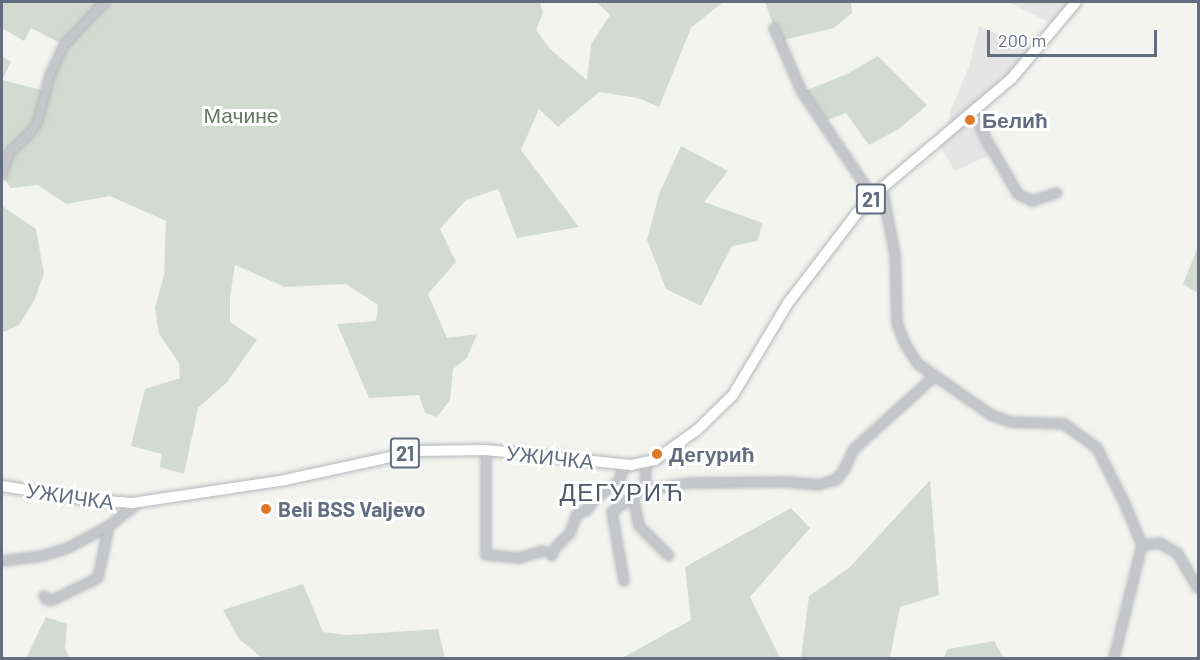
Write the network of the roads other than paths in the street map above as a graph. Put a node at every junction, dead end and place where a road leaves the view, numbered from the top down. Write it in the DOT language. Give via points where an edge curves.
graph roads {
  1 [pos="105,2"];
  2 [pos="1076,2"];
  3 [pos="774,28"];
  4 [pos="974,111"];
  5 [pos="2,175"];
  6 [pos="882,188"];
  7 [pos="1057,193"];
  8 [pos="873,197"];
  9 [pos="934,377"];
  10 [pos="486,450"];
  11 [pos="646,463"];
  12 [pos="625,465"];
  13 [pos="2,486"];
  14 [pos="645,487"];
  15 [pos="633,497"];
  16 [pos="138,503"];
  17 [pos="109,526"];
  18 [pos="1142,545"];
  19 [pos="543,551"];
  20 [pos="552,556"];
  21 [pos="669,556"];
  22 [pos="2,561"];
  23 [pos="624,581"];
  24 [pos="1198,588"];
  25 [pos="44,596"];
  26 [pos="1114,658"];
  1 -- 5 [label="street" via="64,45 50,75 38,121 10,152"];
  2 -- 4 [label="main road, УЖИЧКА / 21" via="1028,62"];
  3 -- 8 [label="street" via="802,92"];
  4 -- 6 [label="main road, УЖИЧКА / 21"];
  4 -- 7 [label="street" via="1018,194 1032,201"];
  6 -- 8 [label="main road, УЖИЧКА / 21"];
  6 -- 9 [label="street" via="895,254 897,322 918,364"];
  8 -- 11 [label="main road, УЖИЧКА / 21" via="788,303 727,402 673,450"];
  9 -- 14 [label="street" via="854,449 836,480 818,484"];
  9 -- 18 [label="street" via="991,415 1010,422 1064,424 1097,448"];
  10 -- 12 [label="main road, УЖИЧКА / 21"];
  10 -- 16 [label="main road, УЖИЧКА / 21" via="405,453 285,480"];
  10 -- 19 [label="street" via="486,555 519,558"];
  11 -- 12 [label="main road, УЖИЧКА / 21"];
  11 -- 14 [label="street"];
  12 -- 20 [label="street" via="618,483 577,514 570,533"];
  13 -- 16 [label="main road, УЖИЧКА / 21"];
  14 -- 15 [label="street"];
  15 -- 21 [label="street" via="639,526"];
  15 -- 23 [label="street" via="612,512"];
  16 -- 17 [label="street"];
  17 -- 22 [label="street" via="68,548"];
  17 -- 25 [label="street" via="98,578 53,600"];
  18 -- 24 [label="street" via="1160,543 1178,554"];
  18 -- 26 [label="street"];
}
